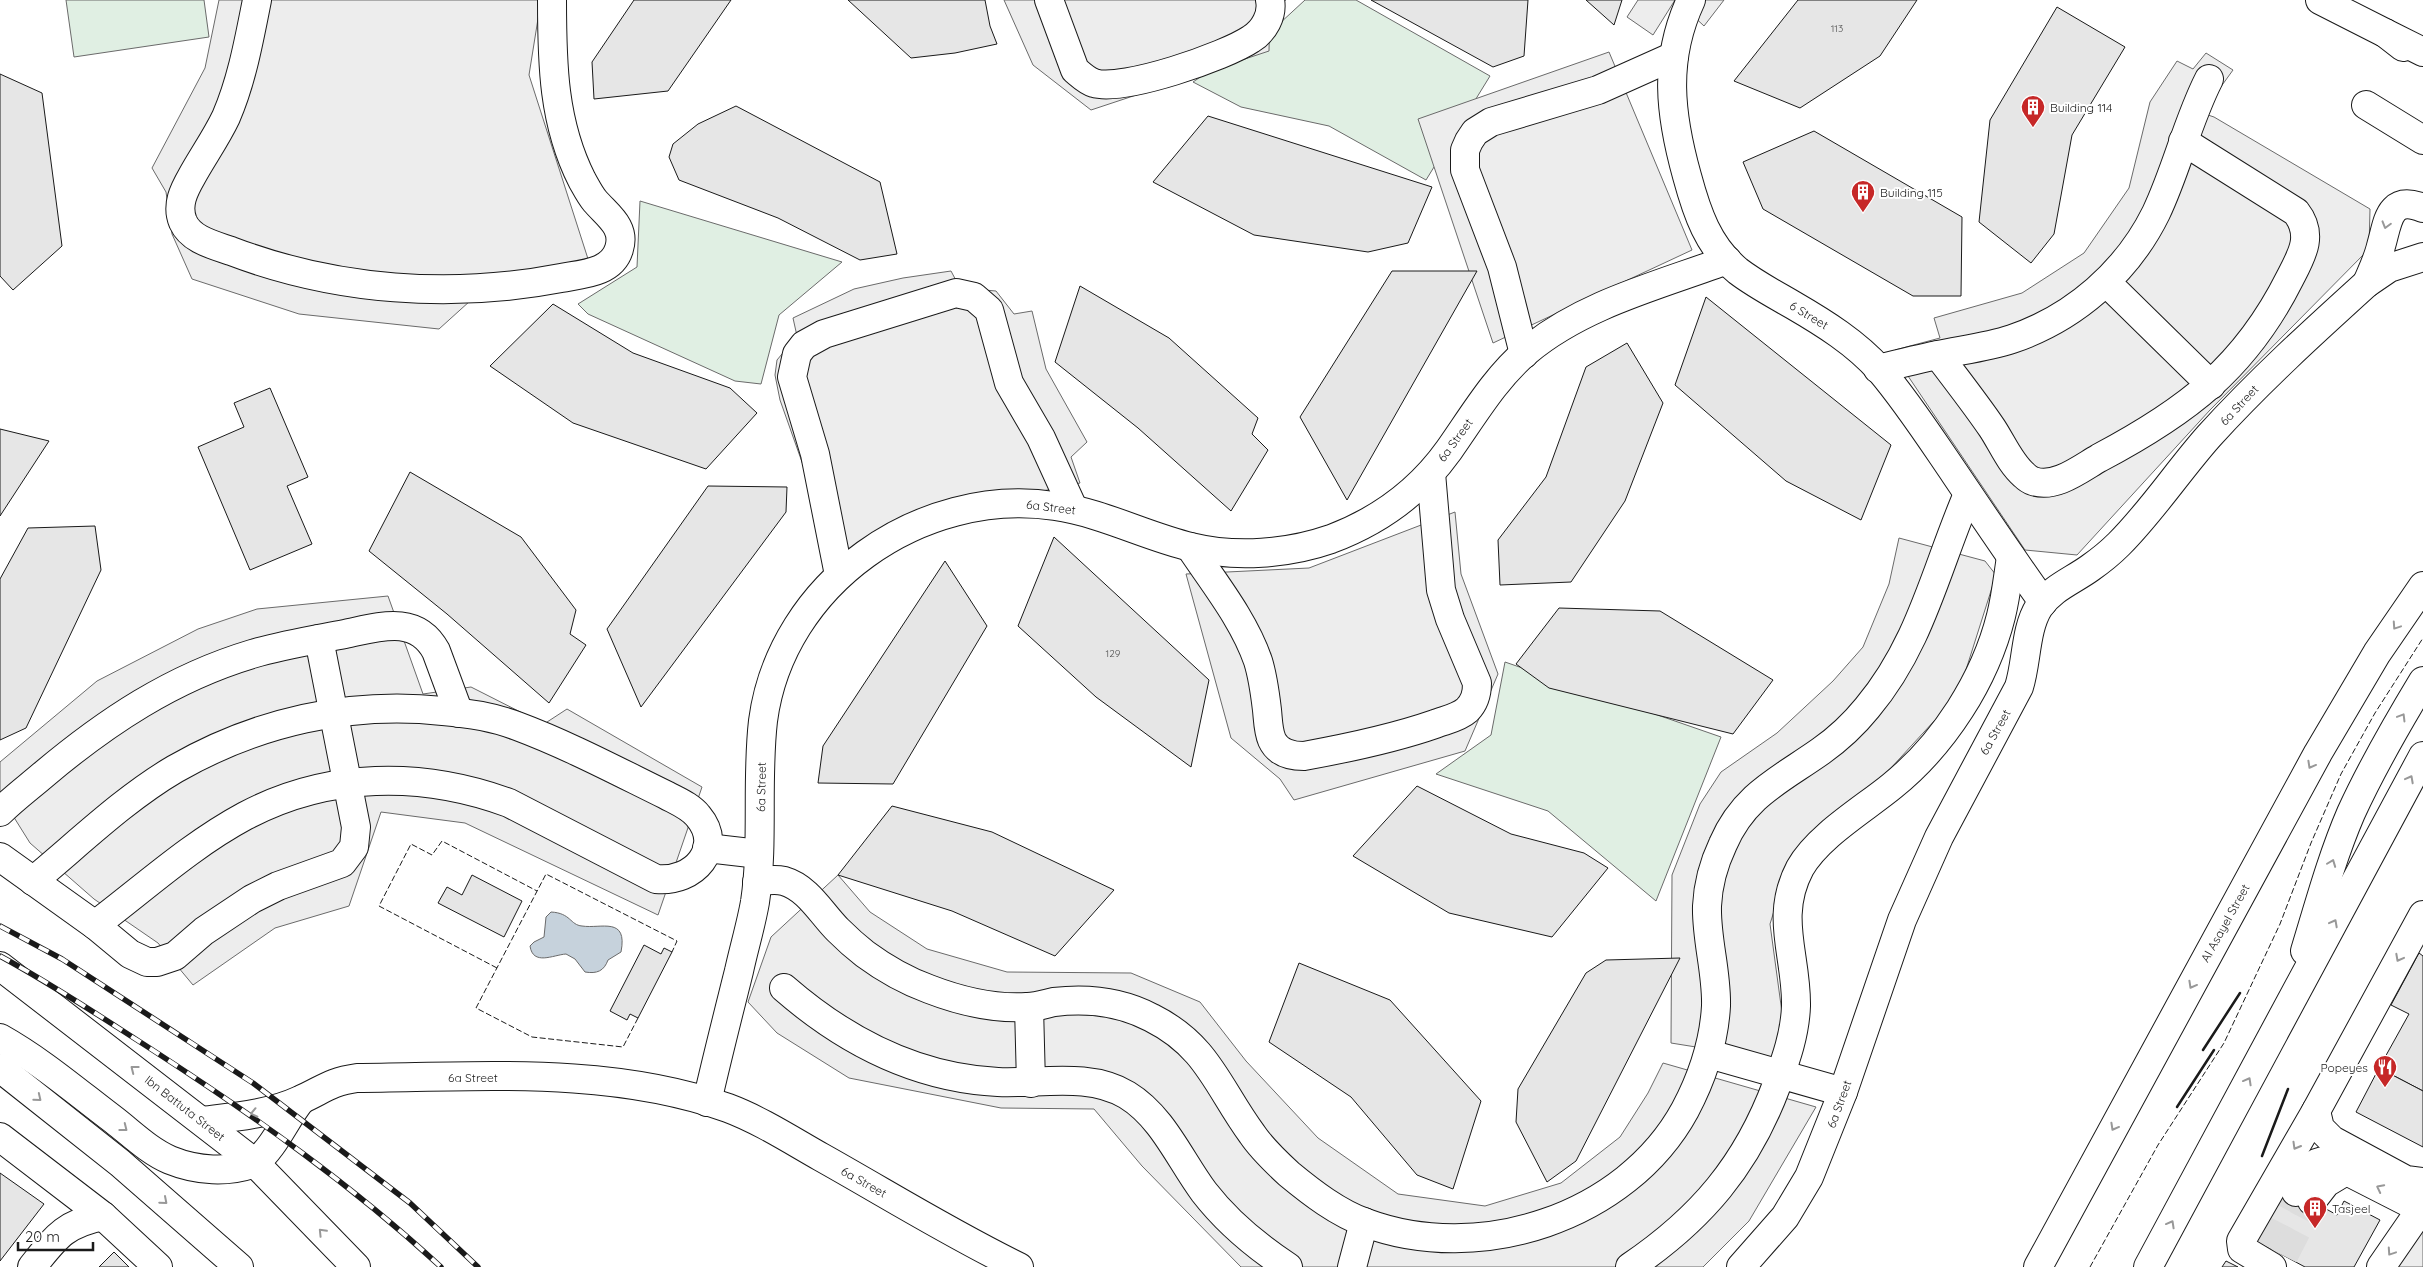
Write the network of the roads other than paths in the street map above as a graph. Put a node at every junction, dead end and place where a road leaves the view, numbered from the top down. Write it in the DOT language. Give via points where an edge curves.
graph roads {
  1 [pos="257,0"];
  2 [pos="552,0"];
  3 [pos="1049,0"];
  4 [pos="1270,0"];
  5 [pos="1691,0"];
  6 [pos="2320,0"];
  7 [pos="2385,33"];
  8 [pos="2423,52"];
  9 [pos="1674,56"];
  10 [pos="2423,62"];
  11 [pos="2209,79"];
  12 [pos="2366,105"];
  13 [pos="2423,140"];
  14 [pos="2183,142"];
  15 [pos="2423,208"];
  16 [pos="2423,257"];
  17 [pos="1727,260"];
  18 [pos="2106,282"];
  19 [pos="2367,282"];
  20 [pos="1524,354"];
  21 [pos="1938,355"];
  22 [pos="1878,369"];
  23 [pos="2211,385"];
  24 [pos="1431,473"];
  25 [pos="1968,494"];
  26 [pos="1072,508"];
  27 [pos="1190,547"];
  28 [pos="2011,557"];
  29 [pos="839,575"];
  30 [pos="2423,586"];
  31 [pos="2043,602"];
  32 [pos="320,638"];
  33 [pos="2423,681"];
  34 [pos="334,712"];
  35 [pos="459,713"];
  36 [pos="2423,756"];
  37 [pos="348,783"];
  38 [pos="0,812"];
  39 [pos="707,848"];
  40 [pos="759,854"];
  41 [pos="0,857"];
  42 [pos="33,881"];
  43 [pos="757,882"];
  44 [pos="2423,915"];
  45 [pos="95,925"];
  46 [pos="0,966"];
  47 [pos="784,988"];
  48 [pos="1029,1007"];
  49 [pos="2287,1010"];
  50 [pos="0,1038"];
  51 [pos="1709,1054"];
  52 [pos="0,1068"];
  53 [pos="1780,1074"];
  54 [pos="1031,1082"];
  55 [pos="1844,1092"];
  56 [pos="301,1100"];
  57 [pos="707,1102"];
  58 [pos="2316,1111"];
  59 [pos="202,1121"];
  60 [pos="0,1137"];
  61 [pos="255,1163"];
  62 [pos="58,1179"];
  63 [pos="2423,1182"];
  64 [pos="2304,1197"];
  65 [pos="2422,1209"];
  66 [pos="104,1216"];
  67 [pos="1364,1222"];
  68 [pos="60,1233"];
  69 [pos="2272,1259"];
  70 [pos="32,1267"];
  71 [pos="158,1267"];
  72 [pos="239,1267"];
  73 [pos="356,1267"];
  74 [pos="1019,1267"];
  75 [pos="1288,1267"];
  76 [pos="1352,1267"];
  77 [pos="1630,1267"];
  78 [pos="1741,1267"];
  79 [pos="2038,1267"];
  80 [pos="2148,1267"];
  81 [pos="2381,1267"];
  1 -- 2 [label="street" via="234,99 181,199 180,210 188,229 204,240 249,258 309,275 354,283 446,289 540,282 593,272 608,265 618,252 619,230 583,182 561,124 554,84"];
  3 -- 4 [label="street" via="1076,70 1094,83 1106,84 1180,68 1216,56 1251,39 1266,24"];
  5 -- 9 [label="street, 6 Street"];
  6 -- 7 [label="street"];
  7 -- 8 [label="street"];
  7 -- 10 [label="street"];
  9 -- 17 [label="street, 6 Street" via="1672,111 1679,146 1698,216"];
  9 -- 20 [label="street" via="1598,90 1492,122 1475,132 1469,141 1465,150 1465,170 1496,248"];
  11 -- 14 [label="street"];
  12 -- 13 [label="street"];
  14 -- 18 [label="street" via="2156,213 2137,246"];
  14 -- 23 [label="street" via="2296,212 2305,227 2302,254 2270,315 2243,352"];
  15 -- 19 [label="street, one-way" via="2407,205 2392,212"];
  16 -- 19 [label="street, 6a Street" via="2389,268"];
  17 -- 20 [label="street, 6a Street" via="1579,317"];
  17 -- 22 [label="street, 6 Street" via="1748,278 1822,322"];
  18 -- 21 [label="street" via="2085,300 2038,329 1993,345"];
  18 -- 23 [label="street"];
  19 -- 31 [label="street, 6a Street" via="2240,403 2119,544 2090,569 2055,589"];
  20 -- 24 [label="street, 6a Street" via="1491,390"];
  21 -- 22 [label="street"];
  21 -- 23 [label="street" via="2017,468 2040,483 2059,480 2136,438 2175,414"];
  22 -- 25 [label="street, 6 Street" via="1899,393"];
  24 -- 27 [label="street, 6a Street" via="1410,495 1385,513 1329,540 1274,552 1218,552"];
  24 -- 27 [label="street" via="1442,590 1450,619 1477,682 1477,694 1465,712 1418,730 1304,756 1294,756 1278,748 1270,731 1265,689 1252,646"];
  25 -- 28 [label="street, 6 Street"];
  25 -- 51 [label="street" via="1917,630 1894,672 1855,721 1822,750 1774,780 1739,816 1726,837 1712,876 1707,908 1716,981"];
  26 -- 27 [label="street, 6a Street"];
  26 -- 29 [label="street, 6a Street" via="998,504 946,513 898,532"];
  26 -- 29 [label="street" via="1041,438 1009,383 988,310 974,296 956,294 824,334 804,345 797,354 792,377 815,454"];
  28 -- 31 [label="street, 6 Street"];
  28 -- 53 [label="street" via="2001,616 1991,648 1960,708 1919,761 1813,851 1793,883 1786,921 1796,1004 1789,1052"];
  29 -- 40 [label="street, 6a Street" via="803,618 782,658 769,693 761,749"];
  30 -- 79 [label="street, Al Asayel Street, one-way" via="2377,653 2318,753"];
  31 -- 55 [label="street, 6a Street" via="2034,618 2019,687 1939,837 1902,920"];
  32 -- 34 [label="street"];
  32 -- 35 [label="street" via="394,626 414,628 431,642 436,651"];
  32 -- 38 [label="street" via="235,660 186,678 155,694 95,733"];
  49 -- 33 [label="street, one-way" via="2326,880 2351,814 2382,748"];
  34 -- 35 [label="street" via="396,708"];
  34 -- 37 [label="street"];
  34 -- 42 [label="street" via="292,720 251,733 174,770 139,794"];
  35 -- 39 [label="street" via="516,726 678,801 698,815 704,825"];
  49 -- 36 [label="street, one-way"];
  37 -- 39 [label="street" via="403,780 483,794 509,803 656,879 670,881 688,874 703,860"];
  37 -- 45 [label="street" via="295,795 245,816 199,846"];
  37 -- 45 [label="street" via="357,837 349,856 342,863 252,898 166,960 157,962 138,958"];
  39 -- 40 [label="street"];
  40 -- 43 [label="street, 6a Street"];
  41 -- 42 [label="street"];
  42 -- 45 [label="street"];
  43 -- 48 [label="street" via="786,881 798,887 865,954 926,988 959,1000"];
  43 -- 57 [label="street, 6a Street" via="754,907"];
  44 -- 58 [label="street, one-way"];
  59 -- 46 [label="street, Ibn Battuta Street, one-way"];
  47 -- 54 [label="street" via="837,1030 898,1061 963,1078"];
  48 -- 54 [label="street"];
  48 -- 67 [label="street" via="1078,1000 1104,1002 1130,1008 1176,1033 1209,1066 1250,1133 1270,1155 1314,1193"];
  80 -- 49 [label="street, one-way"];
  50 -- 61 [label="street, one-way" via="48,1069 170,1160 228,1170"];
  51 -- 53 [label="street"];
  51 -- 67 [label="street" via="1683,1114 1664,1140 1642,1164 1589,1203 1529,1229 1496,1236 1429,1238"];
  52 -- 72 [label="street, one-way" via="120,1163"];
  53 -- 55 [label="street"];
  53 -- 77 [label="street" via="1766,1113 1723,1185 1695,1217 1663,1245"];
  54 -- 75 [label="street" via="1080,1081 1104,1085 1126,1094 1146,1108 1223,1215"];
  55 -- 78 [label="street, 6a Street" via="1809,1177 1784,1217"];
  56 -- 57 [label="street, 6a Street" via="333,1083 357,1078 516,1077 593,1080 670,1092"];
  56 -- 59 [label="street, 6a Street, one-way" via="242,1116"];
  56 -- 61 [label="street, 6a Street" via="274,1144"];
  57 -- 74 [label="street, 6a Street" via="730,1109 772,1130"];
  58 -- 63 [label="street" via="2320,1128 2332,1140 2406,1180"];
  58 -- 69 [label="street, one-way" via="2241,1241 2242,1249"];
  59 -- 61 [label="street, Ibn Battuta Street"];
  60 -- 62 [label="street"];
  73 -- 61 [label="street, Ibn Battuta Street, one-way"];
  62 -- 66 [label="street"];
  62 -- 68 [label="street"];
  65 -- 64 [label="street, one-way" via="2327,1161 2312,1164"];
  65 -- 81 [label="street, one-way"];
  66 -- 68 [label="street" via="81,1222"];
  66 -- 71 [label="street"];
  67 -- 76 [label="street"];
  68 -- 70 [label="street"];
}
